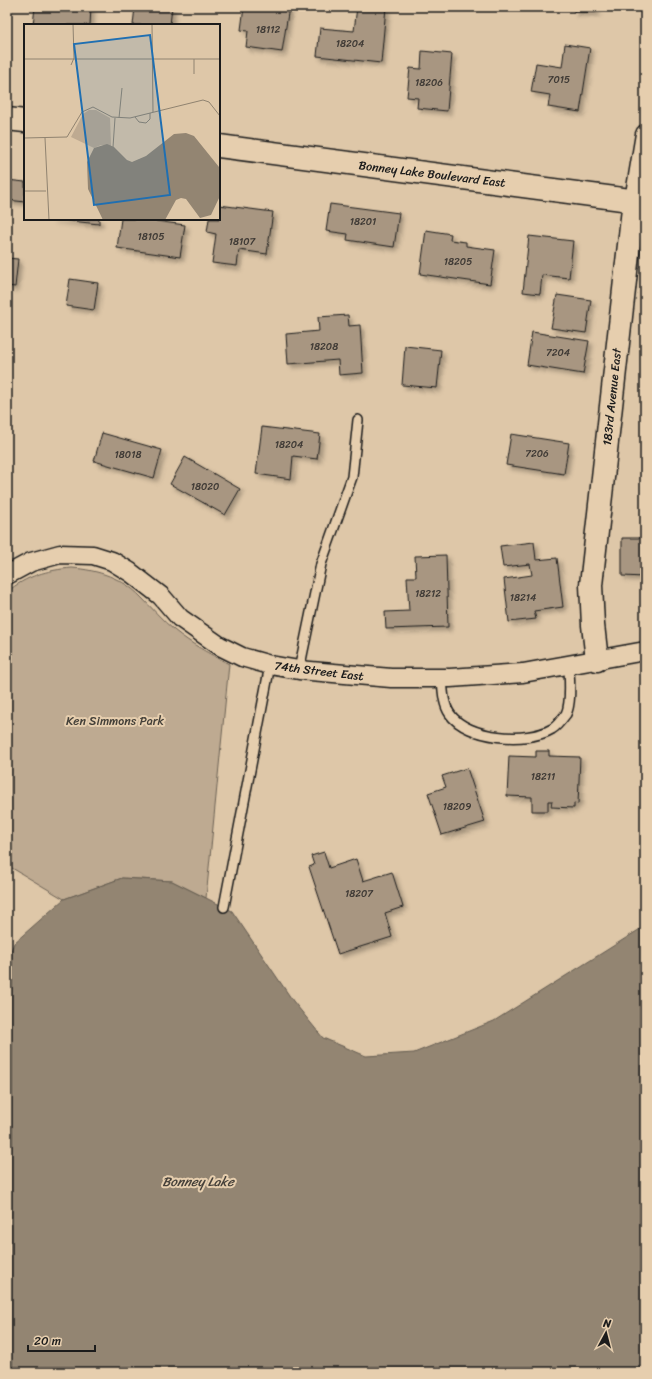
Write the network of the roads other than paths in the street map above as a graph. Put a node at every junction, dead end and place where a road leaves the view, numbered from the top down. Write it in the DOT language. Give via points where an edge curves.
graph roads {
  1 [pos="7,119"];
  2 [pos="24,121"];
  3 [pos="645,134"];
  4 [pos="220,146"];
  5 [pos="640,201"];
  6 [pos="358,420"];
  7 [pos="7,575"];
  8 [pos="645,651"];
  9 [pos="597,660"];
  10 [pos="270,665"];
  11 [pos="569,665"];
  12 [pos="299,670"];
  13 [pos="442,678"];
  14 [pos="224,907"];
  1 -- 2 [label="street"];
  3 -- 5 [label="street, 183rd Avenue East"];
  4 -- 5 [label="street, Bonney Lake Boulevard East"];
  5 -- 9 [label="street, 183rd Avenue East" via="591,585"];
  6 -- 12 [label="lane" via="352,477 321,564"];
  7 -- 10 [label="street, 74th Street East" via="31,562 60,554 93,554 112,561 130,572 161,596 180,618 213,641 242,657"];
  8 -- 9 [label="street, 74th Street East"];
  9 -- 11 [label="street, 74th Street East"];
  10 -- 12 [label="street, 74th Street East"];
  10 -- 14 [label="lane"];
  11 -- 13 [label="street, 74th Street East" via="523,674"];
  11 -- 13 [label="lane" via="566,713 552,729 524,738 498,738 468,730 450,714 444,699"];
  12 -- 13 [label="street, 74th Street East" via="392,678"];
}
